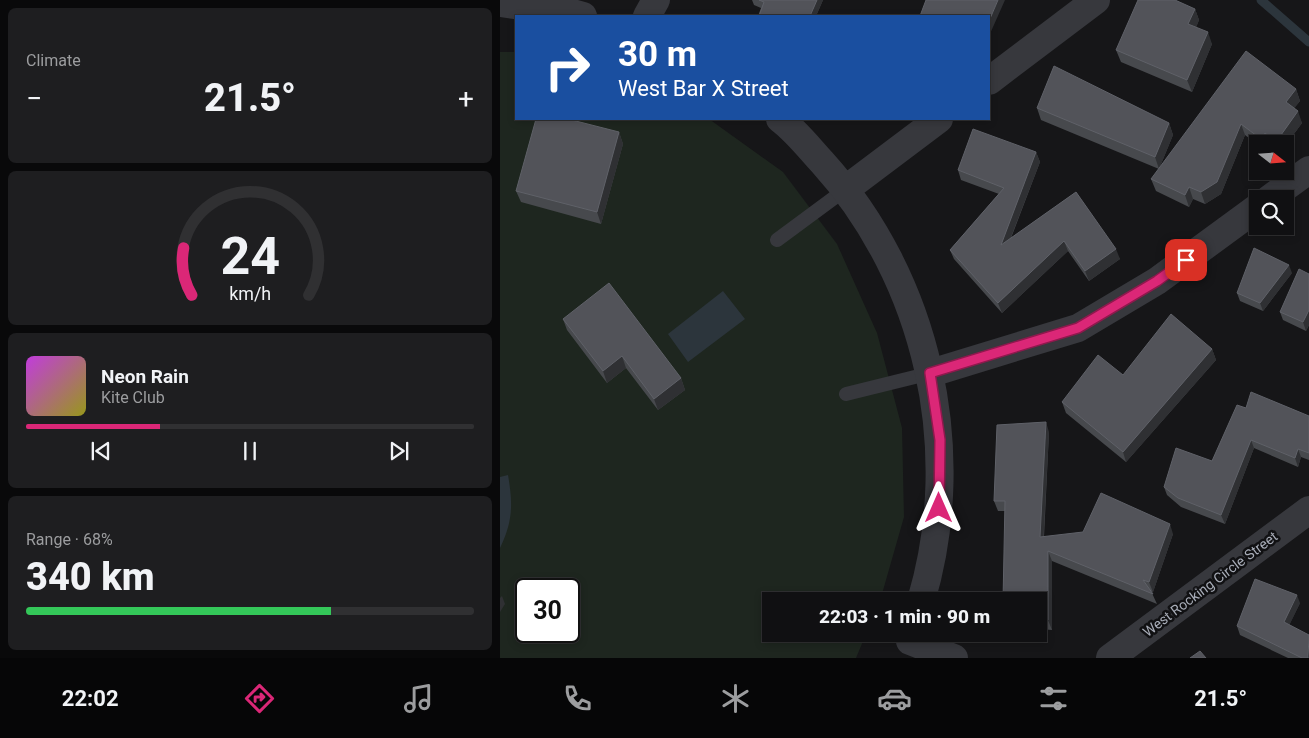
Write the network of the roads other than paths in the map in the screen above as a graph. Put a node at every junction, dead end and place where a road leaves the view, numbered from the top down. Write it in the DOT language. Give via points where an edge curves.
graph roads {
  1 [pos="656,0"];
  2 [pos="1096,0"];
  3 [pos="500,3"];
  4 [pos="577,15"];
  5 [pos="648,15"];
  6 [pos="990,80"];
  7 [pos="781,120"];
  8 [pos="938,120"];
  9 [pos="1309,170"];
  10 [pos="846,189"];
  11 [pos="1281,190"];
  12 [pos="1249,214"];
  13 [pos="777,240"];
  14 [pos="930,373"];
  15 [pos="846,394"];
  16 [pos="1309,510"];
  17 [pos="924,592"];
  18 [pos="904,642"];
  19 [pos="954,658"];
  20 [pos="1110,658"];
  1 -- 5 [label="street"];
  2 -- 6 [label="street"];
  3 -- 4 [label="street"];
  7 -- 10 [label="street"];
  8 -- 10 [label="street"];
  9 -- 11 [label="street"];
  10 -- 13 [label="lane"];
  10 -- 14 [label="street" via="887,255 911,308"];
  12 -- 14 [label="street" via="1157,281 1078,328"];
  14 -- 15 [label="lane"];
  14 -- 17 [label="street" via="940,440 939,508"];
  16 -- 20 [label="street, West Rocking Circle Street"];
  18 -- 19 [label="street"];
}
